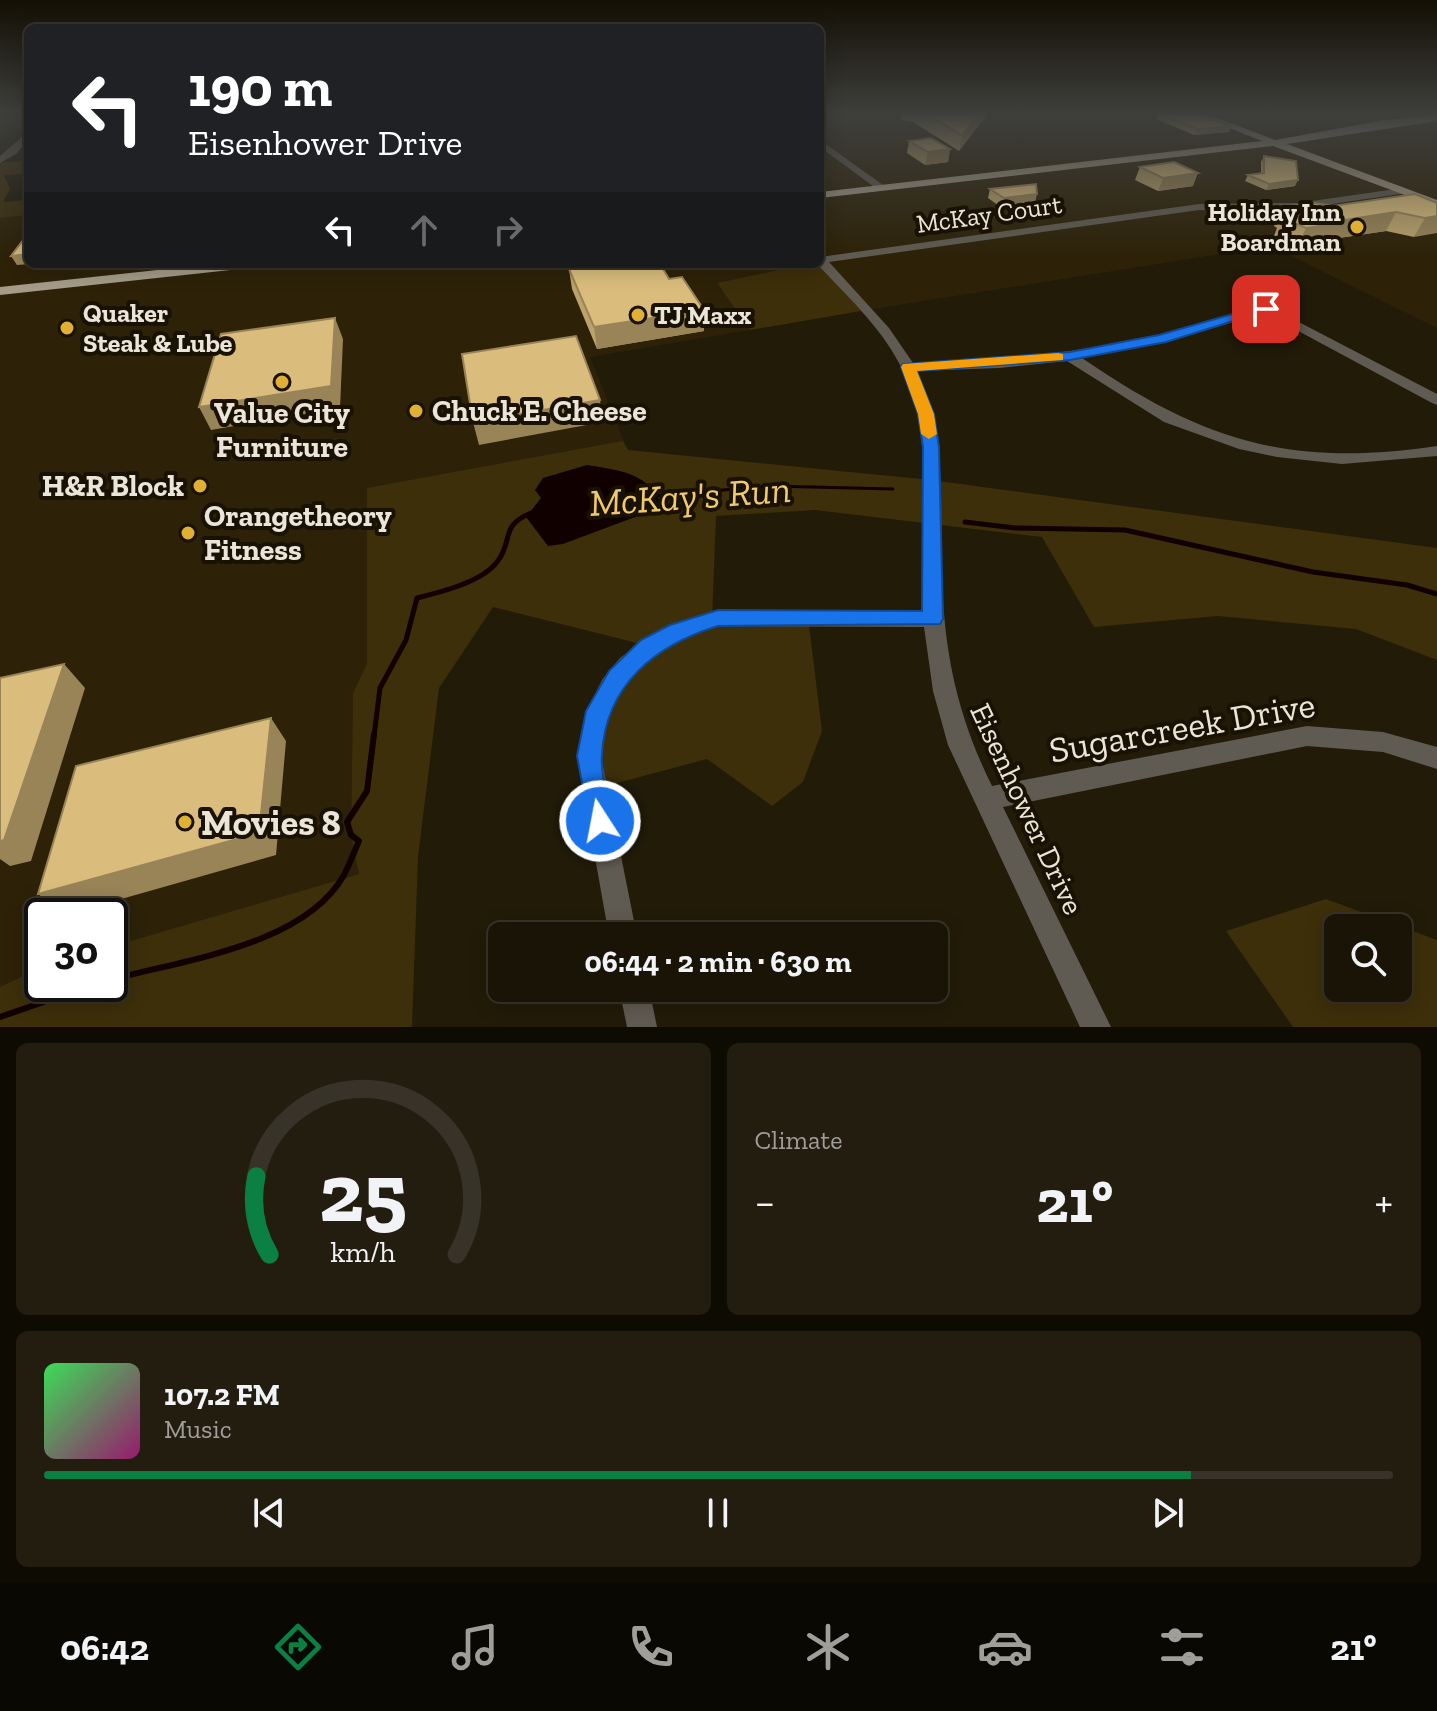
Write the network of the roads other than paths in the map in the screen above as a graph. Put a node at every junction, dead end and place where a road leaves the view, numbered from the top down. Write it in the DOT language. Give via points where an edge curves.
graph roads {
  1 [pos="844,161"];
  2 [pos="1098,161"];
  3 [pos="1323,161"];
  4 [pos="880,187"];
  5 [pos="1403,191"];
  6 [pos="824,194"];
  7 [pos="1437,204"];
  8 [pos="824,259"];
  9 [pos="824,264"];
  10 [pos="216,268"];
  11 [pos="222,268"];
  12 [pos="0,291"];
  13 [pos="0,298"];
  14 [pos="1070,356"];
  15 [pos="908,367"];
  16 [pos="1437,400"];
  17 [pos="1437,451"];
  18 [pos="932,619"];
  19 [pos="1437,758"];
  20 [pos="985,799"];
  21 [pos="620,922"];
  22 [pos="637,1002"];
  23 [pos="642,1027"];
  24 [pos="1096,1027"];
  1 -- 4 [label="street"];
  2 -- 4 [label="main road"];
  3 -- 5 [label="main road"];
  4 -- 6 [label="main road"];
  5 -- 7 [label="main road"];
  5 -- 8 [label="street, McKay Court" via="1298,206 1199,207"];
  9 -- 15 [label="street, Eisenhower Drive" via="879,323"];
  10 -- 12 [label="main road"];
  11 -- 13 [label="main road"];
  14 -- 15 [label="street"];
  14 -- 16 [label="street" via="1161,339 1266,309"];
  14 -- 17 [label="street" via="1168,418 1229,442 1348,457"];
  15 -- 18 [label="street, Eisenhower Drive" via="926,414 931,447"];
  18 -- 20 [label="street, Eisenhower Drive" via="946,706"];
  18 -- 21 [label="street" via="718,618 669,634 628,664 598,711 589,756"];
  19 -- 20 [label="street, Sugarcreek Drive" via="1383,742 1307,736"];
  20 -- 24 [label="street, Eisenhower Drive"];
  22 -- 23 [label="street"];
}
